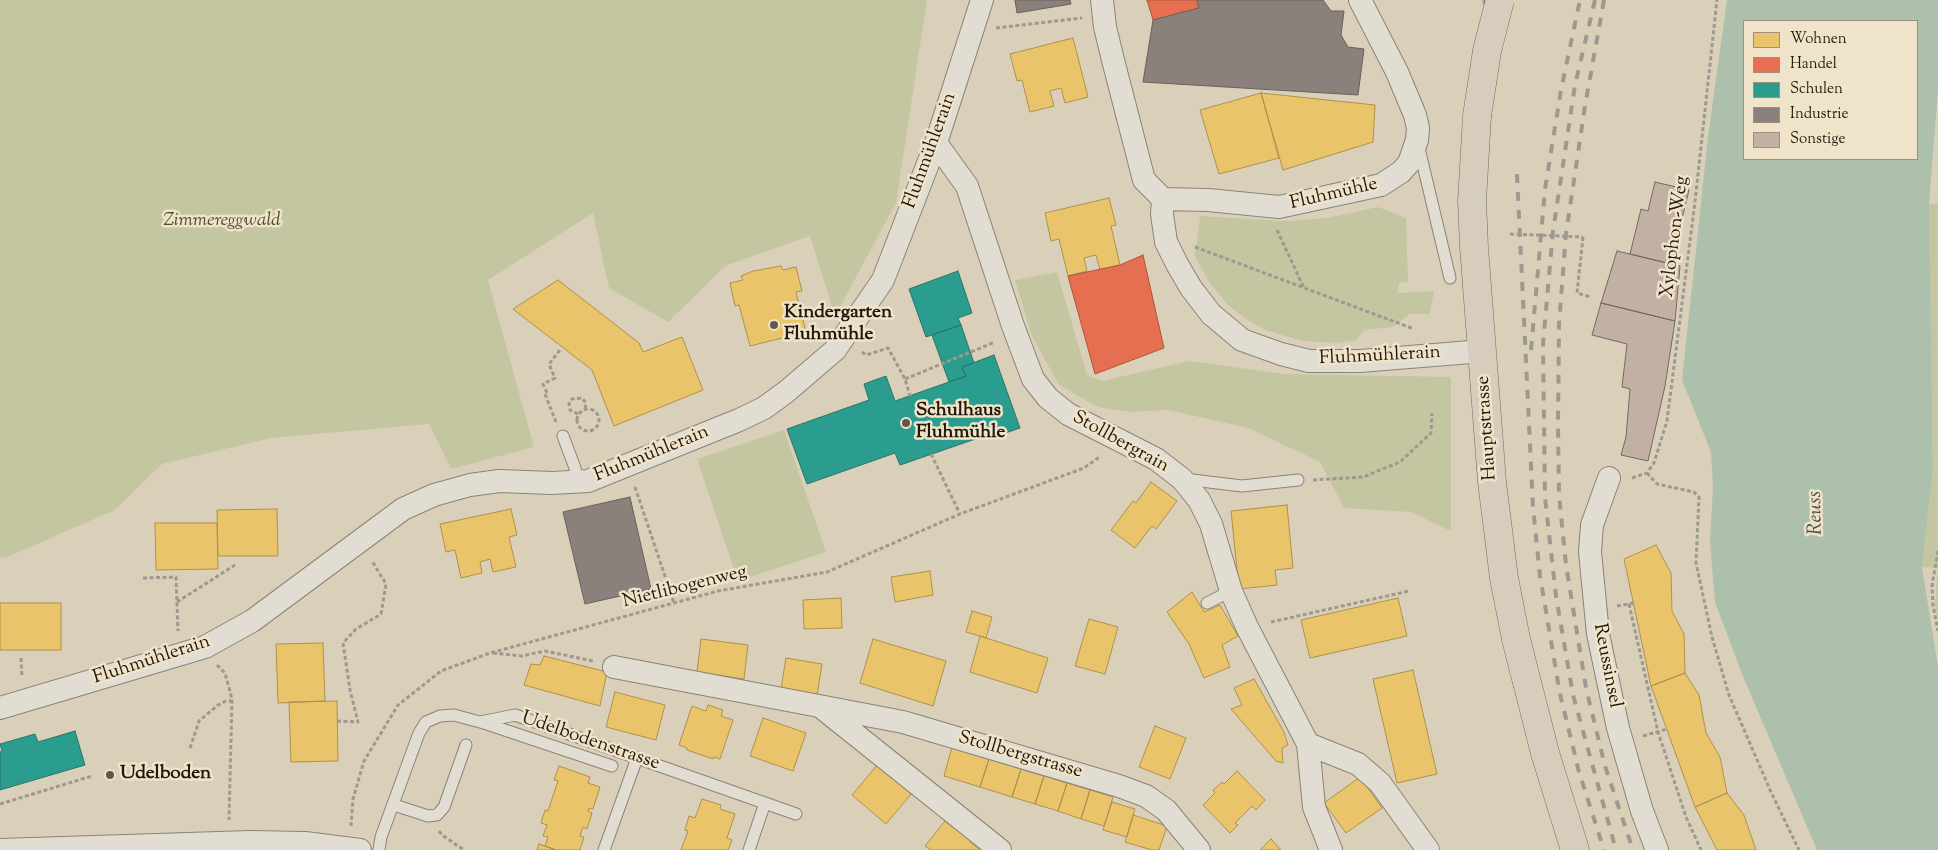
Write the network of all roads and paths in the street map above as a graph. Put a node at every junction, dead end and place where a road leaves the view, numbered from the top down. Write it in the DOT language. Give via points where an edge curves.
graph roads {
  1 [pos="982,0"];
  2 [pos="1102,0"];
  3 [pos="1360,0"];
  4 [pos="1500,0"];
  5 [pos="1717,0"];
  6 [pos="1076,19"];
  7 [pos="991,28"];
  8 [pos="1418,140"];
  9 [pos="936,143"];
  10 [pos="1163,199"];
  11 [pos="1266,206"];
  12 [pos="1510,234"];
  13 [pos="1165,235"];
  14 [pos="1450,278"];
  15 [pos="1305,288"];
  16 [pos="1591,298"];
  17 [pos="1414,329"];
  18 [pos="843,338"];
  19 [pos="995,342"];
  20 [pos="560,350"];
  21 [pos="1483,351"];
  22 [pos="905,379"];
  23 [pos="910,396"];
  24 [pos="585,409"];
  25 [pos="1432,413"];
  26 [pos="578,414"];
  27 [pos="557,424"];
  28 [pos="563,436"];
  29 [pos="931,454"];
  30 [pos="1103,455"];
  31 [pos="628,465"];
  32 [pos="1182,478"];
  33 [pos="1609,478"];
  34 [pos="1298,480"];
  35 [pos="577,481"];
  36 [pos="960,514"];
  37 [pos="360,541"];
  38 [pos="1938,551"];
  39 [pos="235,565"];
  40 [pos="143,578"];
  41 [pos="1232,591"];
  42 [pos="1409,591"];
  43 [pos="176,602"];
  44 [pos="1206,602"];
  45 [pos="674,603"];
  46 [pos="1618,606"];
  47 [pos="1247,627"];
  48 [pos="1938,631"];
  49 [pos="178,639"];
  50 [pos="490,653"];
  51 [pos="21,658"];
  52 [pos="614,667"];
  53 [pos="226,678"];
  54 [pos="22,686"];
  55 [pos="232,701"];
  56 [pos="818,705"];
  57 [pos="0,708"];
  58 [pos="337,721"];
  59 [pos="480,722"];
  60 [pos="1667,729"];
  61 [pos="1658,732"];
  62 [pos="1646,735"];
  63 [pos="1308,744"];
  64 [pos="466,745"];
  65 [pos="190,748"];
  66 [pos="637,758"];
  67 [pos="612,766"];
  68 [pos="92,776"];
  69 [pos="765,803"];
  70 [pos="0,804"];
  71 [pos="394,805"];
  72 [pos="796,814"];
  73 [pos="437,815"];
  74 [pos="228,828"];
  75 [pos="356,841"];
  76 [pos="0,850"];
  77 [pos="379,850"];
  78 [pos="464,850"];
  79 [pos="604,850"];
  80 [pos="749,850"];
  81 [pos="1000,850"];
  82 [pos="1199,850"];
  83 [pos="1331,850"];
  84 [pos="1428,850"];
  85 [pos="1575,850"];
  86 [pos="1657,850"];
  87 [pos="1701,850"];
  88 [pos="1799,850"];
  1 -- 9 [label="street, Fluhmühlerain"];
  2 -- 10 [label="street" via="1112,60 1144,180"];
  3 -- 8 [label="street" via="1403,85 1415,115"];
  4 -- 21 [label="main road, Hauptstrasse, bridge" via="1481,82 1474,148 1472,201"];
  5 -- 88 [label="path, Xylophon-Weg" via="1667,421 1654,463 1647,473 1657,484 1694,492 1699,497 1696,563 1712,638 1730,695"];
  6 -- 7 [label="path"];
  8 -- 11 [label="street, Fluhmühle" via="1405,168 1381,185 1279,207"];
  8 -- 14 [label="lane"];
  9 -- 18 [label="street, Fluhmühlerain" via="883,280"];
  9 -- 32 [label="street, Stollbergrain" via="967,186 1033,379 1048,398 1068,414 1156,460"];
  10 -- 11 [label="street, Fluhmühle"];
  10 -- 13 [label="street, Fluhmühlerain"];
  11 -- 15 [label="path"];
  12 -- 16 [label="path, bridge" via="1583,237 1577,293"];
  13 -- 15 [label="path"];
  13 -- 21 [label="street, Fluhmühlerain" via="1191,288 1212,314 1242,340 1309,361 1360,362"];
  15 -- 17 [label="path"];
  18 -- 22 [label="path" via="866,355 888,348"];
  18 -- 31 [label="street, Fluhmühlerain" via="835,350 764,408"];
  19 -- 22 [label="path"];
  20 -- 27 [label="path" via="549,364 555,378 543,384"];
  21 -- 85 [label="main road, Hauptstrasse" via="1490,464 1504,578 1540,734"];
  22 -- 23 [label="path"];
  24 -- 26 [label="path"];
  24 -- 26 [label="path" via="586,403 582,398 572,399 570,410"];
  24 -- 26 [label="path" via="594,410 599,418 594,430 586,432 578,427"];
  25 -- 34 [label="path" via="1431,433 1400,462 1363,477"];
  28 -- 35 [label="lane"];
  29 -- 36 [label="path"];
  30 -- 36 [label="path, Nietlibogenweg" via="1084,468"];
  31 -- 35 [label="street, Fluhmühlerain" via="588,481"];
  31 -- 45 [label="path"];
  32 -- 34 [label="lane" via="1242,486"];
  32 -- 41 [label="street, Stollbergrain" via="1199,500 1211,524"];
  33 -- 86 [label="street, Reussinsel" via="1592,525 1590,552 1598,634 1620,735"];
  35 -- 37 [label="street, Fluhmühlerain" via="470,485 434,495 402,509"];
  36 -- 45 [label="path, Nietlibogenweg" via="827,572 718,591"];
  37 -- 57 [label="street, Fluhmühlerain" via="252,621 205,647"];
  37 -- 58 [label="path" via="386,584 381,614 356,629 343,643 358,722"];
  38 -- 48 [label="path" via="1932,586"];
  39 -- 43 [label="path"];
  40 -- 43 [label="path" via="176,577"];
  41 -- 44 [label="lane"];
  41 -- 47 [label="street, Stollbergrain"];
  42 -- 47 [label="path"];
  43 -- 49 [label="path"];
  45 -- 50 [label="path, Nietlibogenweg"];
  46 -- 61 [label="path" via="1632,604"];
  47 -- 63 [label="street, Stollbergrain"];
  50 -- 52 [label="path" via="522,656 545,650"];
  50 -- 75 [label="path, Nietlibogenweg" via="442,671 398,705 364,761 354,799"];
  51 -- 54 [label="path"];
  52 -- 56 [label="street, Stollbergstrasse"];
  53 -- 55 [label="path"];
  55 -- 65 [label="path" via="218,705 199,721"];
  55 -- 74 [label="path"];
  56 -- 81 [label="street, Stollbergstrasse"];
  56 -- 82 [label="street, Stollbergstrasse" via="903,722 1146,796 1166,810"];
  59 -- 66 [label="lane, Udelbodenstrasse" via="516,715"];
  59 -- 67 [label="lane"];
  59 -- 71 [label="lane, Udelbodenstrasse" via="454,715 426,722 419,733"];
  60 -- 61 [label="path"];
  61 -- 62 [label="path"];
  61 -- 87 [label="path" via="1686,817"];
  63 -- 83 [label="street, Stollbergrain" via="1314,806"];
  63 -- 84 [label="street" via="1358,764 1380,782"];
  64 -- 73 [label="lane" via="444,807"];
  66 -- 69 [label="lane, Udelbodenstrasse"];
  66 -- 79 [label="lane"];
  68 -- 70 [label="path"];
  69 -- 72 [label="lane, Udelbodenstrasse"];
  69 -- 80 [label="lane"];
  71 -- 73 [label="lane" via="428,816"];
  71 -- 77 [label="lane, Udelbodenstrasse"];
  73 -- 78 [label="path" via="442,835"];
  75 -- 76 [label="street"];
}
